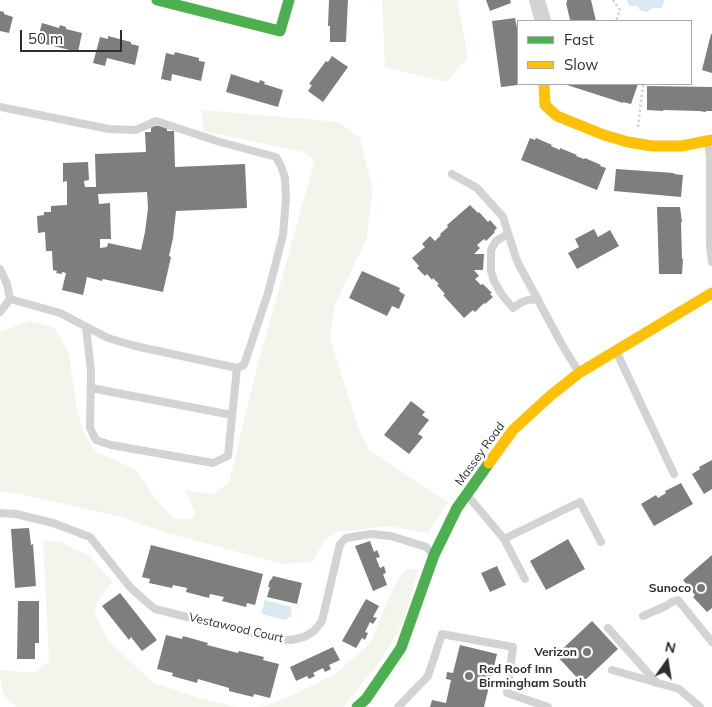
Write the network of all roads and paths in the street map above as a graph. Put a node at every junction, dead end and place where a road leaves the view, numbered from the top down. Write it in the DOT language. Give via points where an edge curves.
graph roads {
  1 [pos="157,0"];
  2 [pos="289,0"];
  3 [pos="537,0"];
  4 [pos="613,0"];
  5 [pos="543,20"];
  6 [pos="616,20"];
  7 [pos="544,85"];
  8 [pos="643,85"];
  9 [pos="0,107"];
  10 [pos="710,140"];
  11 [pos="637,143"];
  12 [pos="711,159"];
  13 [pos="452,174"];
  14 [pos="508,234"];
  15 [pos="712,262"];
  16 [pos="0,269"];
  17 [pos="712,292"];
  18 [pos="10,299"];
  19 [pos="538,299"];
  20 [pos="0,312"];
  21 [pos="86,327"];
  22 [pos="616,351"];
  23 [pos="238,368"];
  24 [pos="579,373"];
  25 [pos="91,388"];
  26 [pos="232,415"];
  27 [pos="674,474"];
  28 [pos="467,495"];
  29 [pos="0,513"];
  30 [pos="504,538"];
  31 [pos="601,542"];
  32 [pos="434,554"];
  33 [pos="524,579"];
  34 [pos="643,616"];
  35 [pos="608,628"];
  36 [pos="712,642"];
  37 [pos="612,670"];
  38 [pos="657,683"];
  39 [pos="357,707"];
  40 [pos="398,707"];
  41 [pos="548,707"];
  42 [pos="700,707"];
  1 -- 2 [label="street" via="280,31"];
  3 -- 5 [label="street"];
  4 -- 6 [label="path" via="620,10"];
  7 -- 11 [label="street" via="545,104 557,116 604,135"];
  8 -- 11 [label="path"];
  9 -- 23 [label="lane" via="108,129 136,130 156,121 276,157 285,178 283,235 244,365"];
  10 -- 11 [label="street" via="681,146"];
  10 -- 12 [label="lane"];
  12 -- 15 [label="lane"];
  13 -- 14 [label="lane" via="477,188 502,217"];
  14 -- 19 [label="lane" via="517,260"];
  14 -- 19 [label="lane" via="496,242 492,250 494,281 513,308 522,302"];
  16 -- 18 [label="lane"];
  17 -- 22 [label="street, Massey Road"];
  18 -- 20 [label="lane"];
  18 -- 21 [label="lane" via="60,313"];
  19 -- 24 [label="lane"];
  21 -- 23 [label="lane" via="135,346"];
  21 -- 25 [label="lane"];
  22 -- 24 [label="street, Massey Road"];
  22 -- 27 [label="lane"];
  23 -- 26 [label="lane"];
  24 -- 28 [label="street, Massey Road" via="513,430"];
  25 -- 26 [label="lane"];
  25 -- 26 [label="lane" via="90,428 96,440 111,445 213,462 228,456"];
  28 -- 30 [label="lane"];
  28 -- 32 [label="street, Massey Road"];
  29 -- 32 [label="lane, Vestawood Court" via="53,523 90,537 130,587 155,609 277,639 304,637 322,621 340,544 346,538 371,534 391,536 426,547"];
  30 -- 31 [label="lane" via="580,502"];
  30 -- 33 [label="lane"];
  32 -- 39 [label="street, Massey Road" via="401,648"];
  34 -- 36 [label="lane" via="678,600"];
  35 -- 38 [label="lane"];
  37 -- 38 [label="lane"];
  38 -- 42 [label="lane" via="679,690"];
  40 -- 41 [label="lane" via="428,676 442,634 513,647 508,693"];
}
